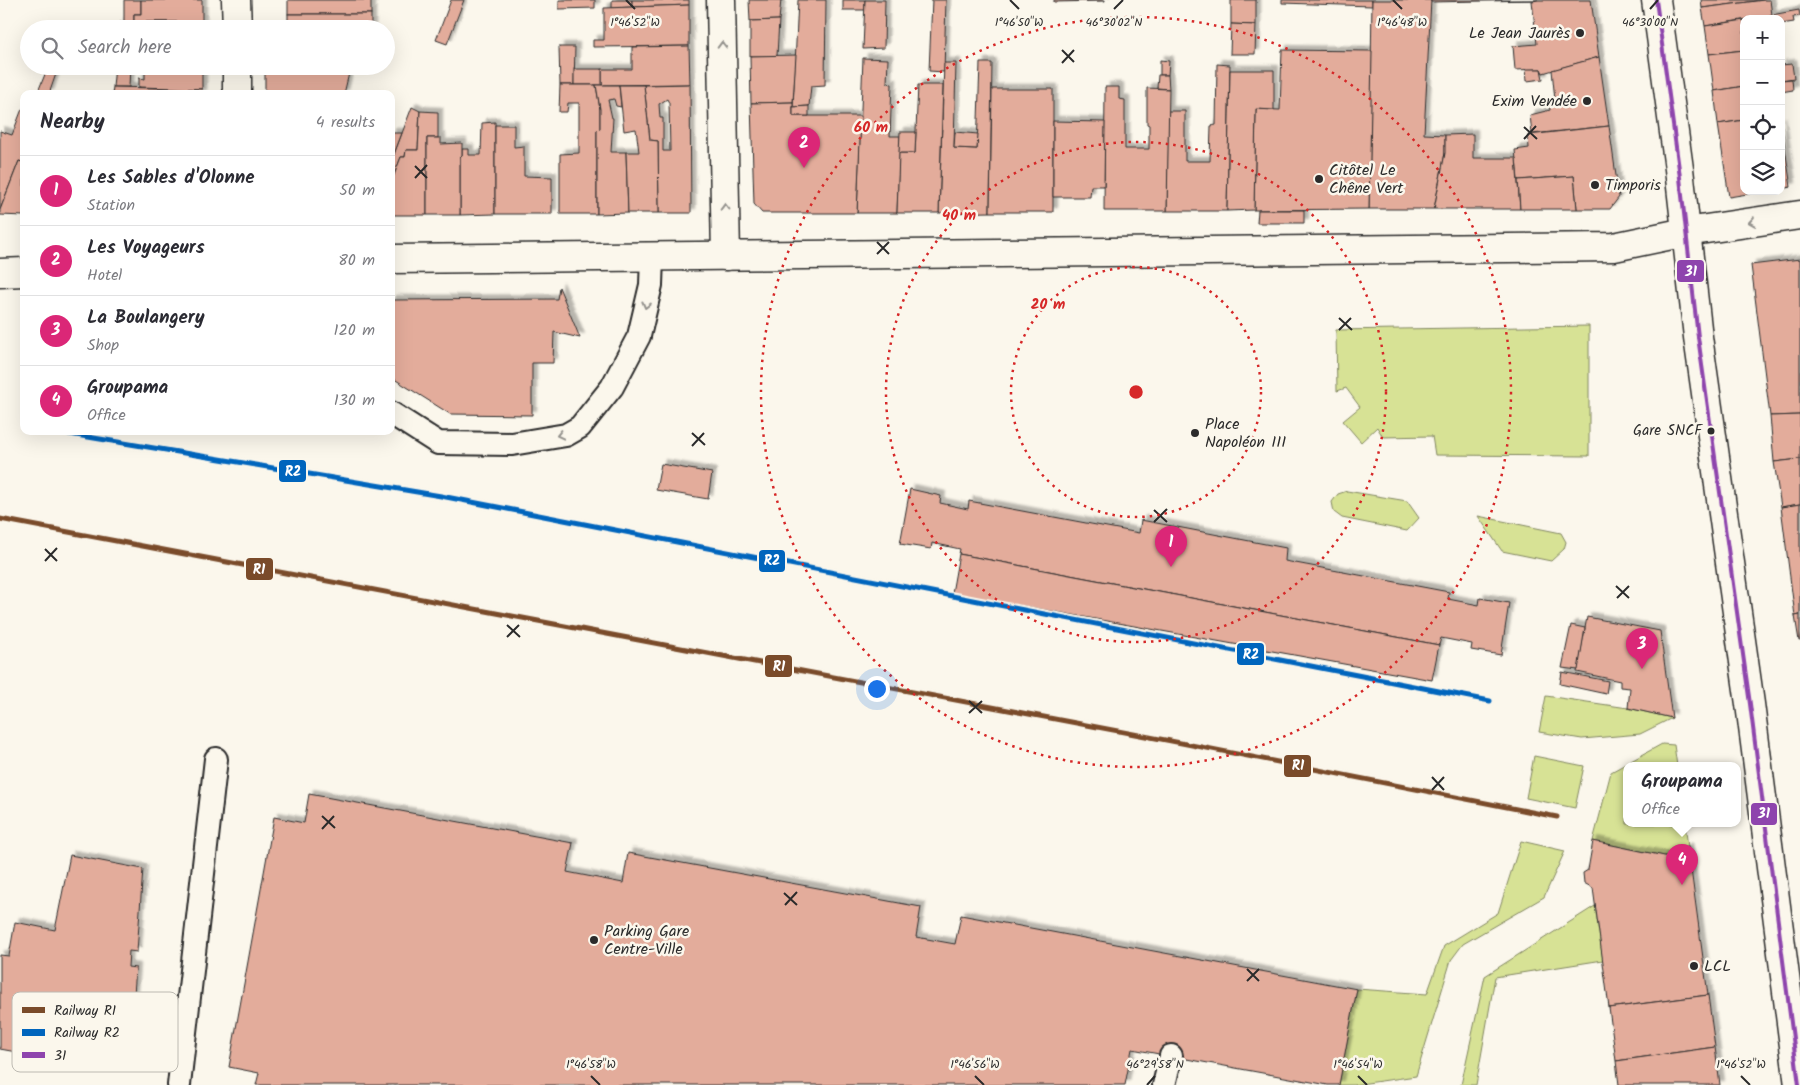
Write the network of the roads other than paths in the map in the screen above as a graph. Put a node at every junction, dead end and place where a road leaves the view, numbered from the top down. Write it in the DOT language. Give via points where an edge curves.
graph roads {
  1 [pos="236,0"];
  2 [pos="721,0"];
  3 [pos="1656,0"];
  4 [pos="237,20"];
  5 [pos="237,75"];
  6 [pos="237,90"];
  7 [pos="1800,215"];
  8 [pos="1686,232"];
  9 [pos="726,256"];
  10 [pos="652,257"];
  11 [pos="395,259"];
  12 [pos="20,272"];
  13 [pos="0,273"];
  14 [pos="395,416"];
  15 [pos="216,759"];
  16 [pos="1171,1056"];
  17 [pos="179,1085"];
  18 [pos="1164,1085"];
  19 [pos="1799,1085"];
  1 -- 4 [label="street"];
  9 -- 2 [label="street, one-way"];
  3 -- 8 [label="street"];
  5 -- 6 [label="street"];
  7 -- 8 [label="street, one-way"];
  8 -- 9 [label="street" via="1614,247"];
  8 -- 19 [label="street"];
  9 -- 10 [label="street"];
  10 -- 11 [label="street"];
  10 -- 14 [label="lane, one-way" via="652,285 639,336 612,387 580,427 566,435 512,444 438,443"];
  12 -- 13 [label="street"];
  15 -- 17 [label="lane"];
  16 -- 18 [label="lane"];
}
